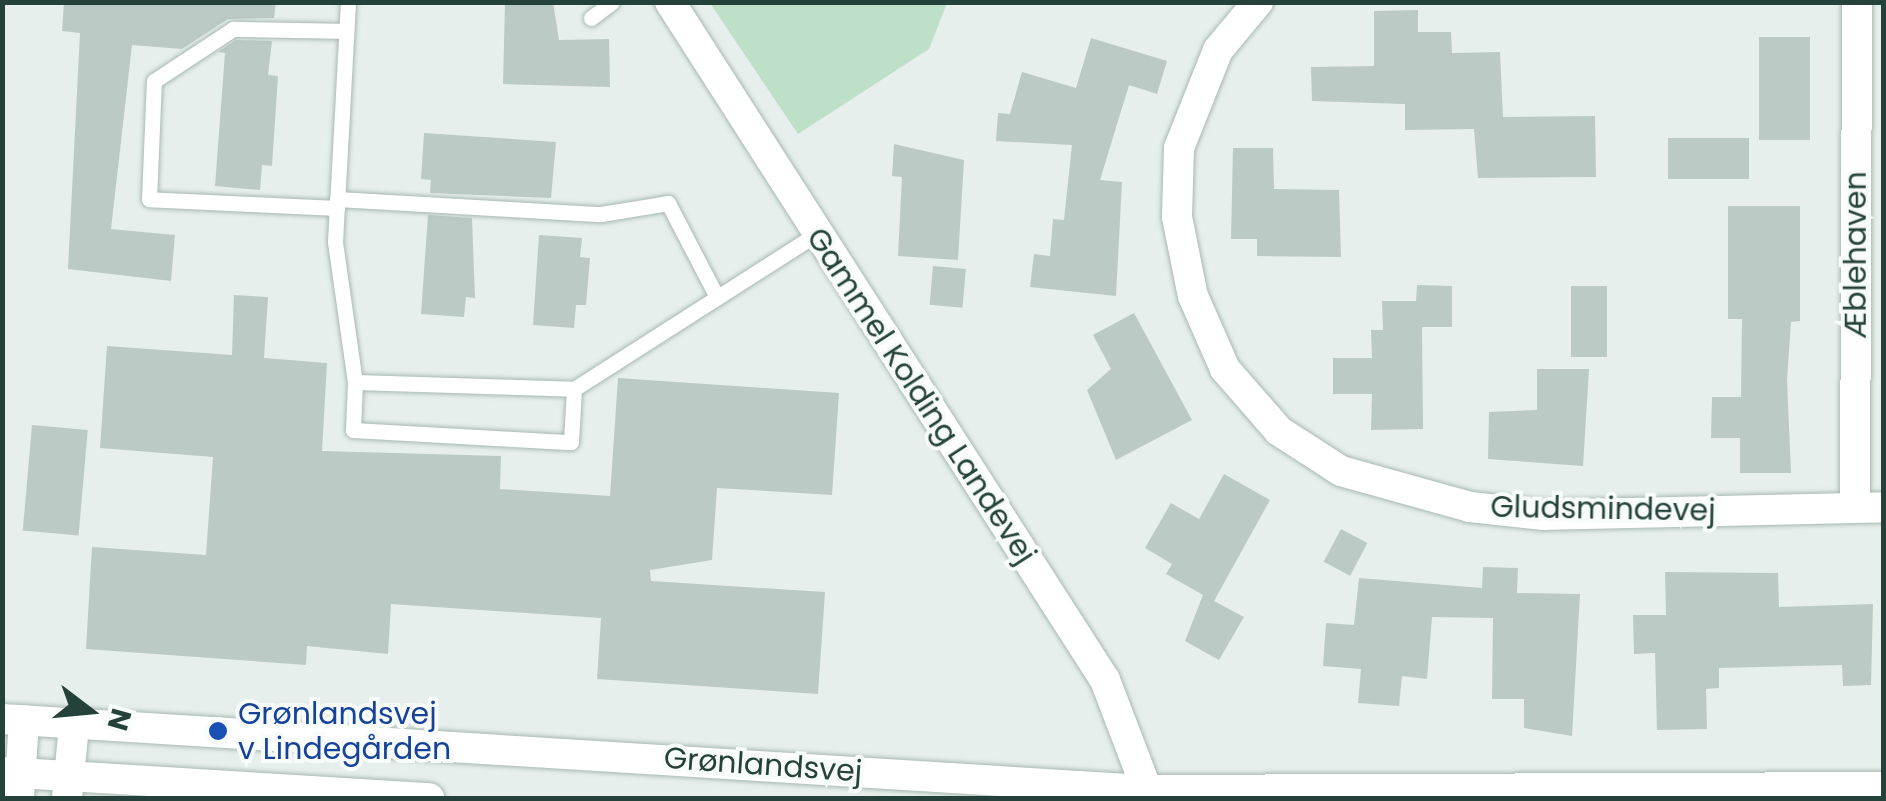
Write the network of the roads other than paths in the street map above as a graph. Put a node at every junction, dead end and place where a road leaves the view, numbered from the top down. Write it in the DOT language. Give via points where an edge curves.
graph roads {
  1 [pos="348,2"];
  2 [pos="612,2"];
  3 [pos="670,2"];
  4 [pos="1258,2"];
  5 [pos="1857,2"];
  6 [pos="591,18"];
  7 [pos="346,31"];
  8 [pos="337,203"];
  9 [pos="815,234"];
  10 [pos="717,297"];
  11 [pos="356,382"];
  12 [pos="574,389"];
  13 [pos="1869,508"];
  14 [pos="13,719"];
  15 [pos="74,724"];
  16 [pos="14,781"];
  17 [pos="1884,787"];
  18 [pos="68,788"];
  19 [pos="1147,794"];
  20 [pos="429,798"];
  1 -- 7 [label="lane"];
  2 -- 6 [label="lane"];
  3 -- 9 [label="street, Gammel Kolding Landevej"];
  4 -- 13 [label="street, Gludsmindevej" via="1218,50 1180,148 1177,217 1193,296 1224,369 1279,431 1341,471 1470,507 1544,515"];
  5 -- 13 [label="street, Æblehaven"];
  7 -- 8 [label="lane"];
  7 -- 8 [label="lane" via="233,29 154,82 149,199"];
  8 -- 10 [label="lane" via="601,214 668,203"];
  8 -- 11 [label="lane"];
  9 -- 10 [label="lane"];
  9 -- 19 [label="street, Gammel Kolding Landevej" via="1105,680"];
  10 -- 12 [label="lane"];
  11 -- 12 [label="lane"];
  11 -- 12 [label="lane" via="353,430 571,442"];
  14 -- 15 [label="street, Grønlandsvej"];
  14 -- 16 [label="street"];
  15 -- 18 [label="street"];
  15 -- 19 [label="street, Grønlandsvej"];
  16 -- 18 [label="street"];
  17 -- 19 [label="street, Grønlandsvej"];
  18 -- 20 [label="street"];
}
